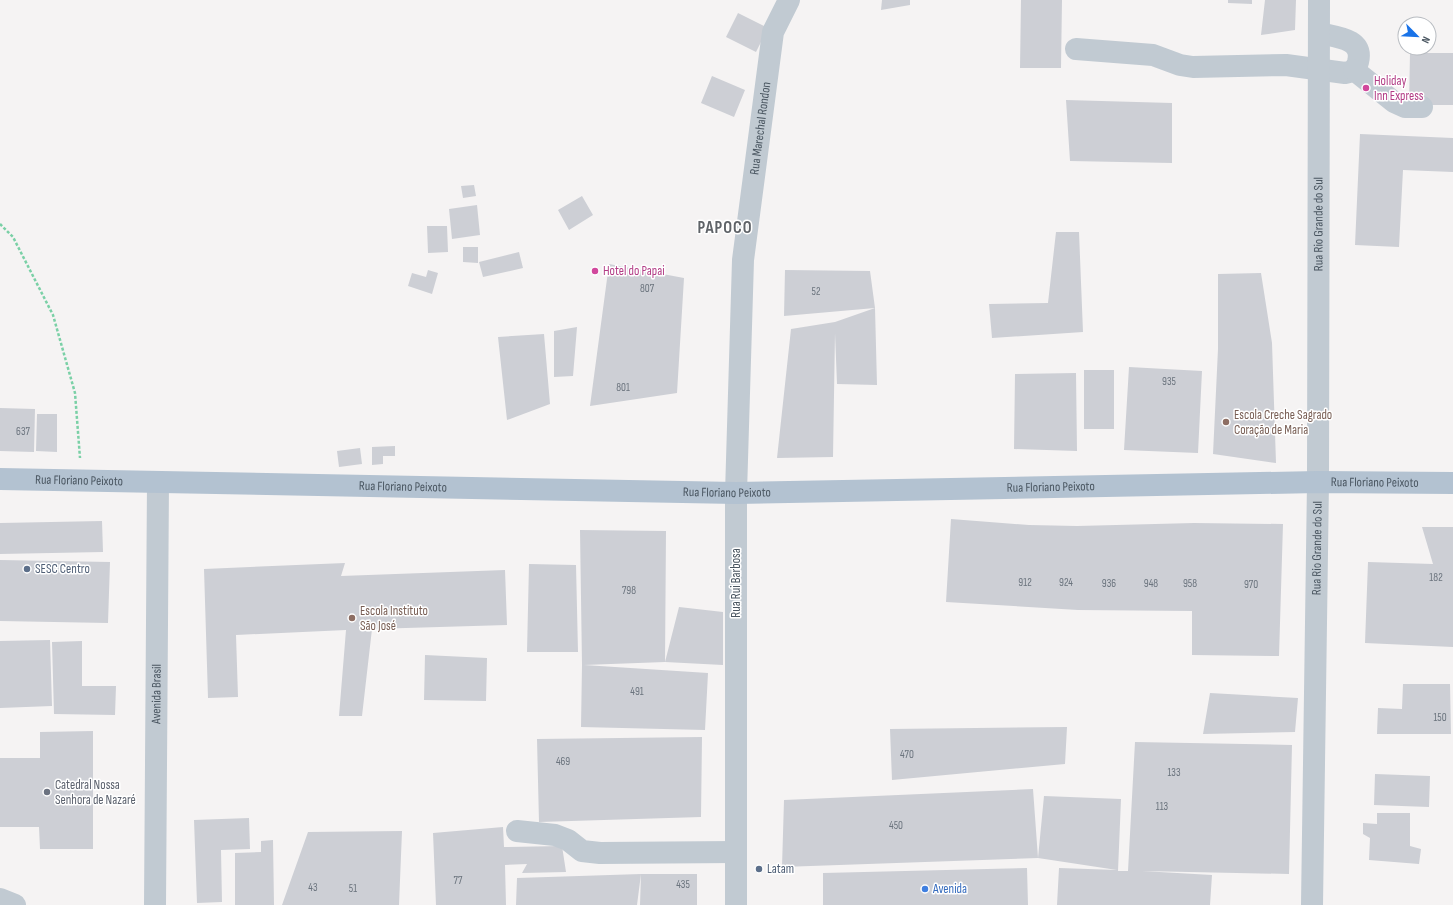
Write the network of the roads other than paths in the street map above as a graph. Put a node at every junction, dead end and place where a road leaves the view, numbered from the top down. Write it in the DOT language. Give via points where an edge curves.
graph roads {
  1 [pos="790,0"];
  2 [pos="1319,0"];
  3 [pos="1319,33"];
  4 [pos="1076,49"];
  5 [pos="1319,70"];
  6 [pos="1354,70"];
  7 [pos="1422,107"];
  8 [pos="743,260"];
  9 [pos="0,479"];
  10 [pos="158,482"];
  11 [pos="1318,482"];
  12 [pos="1453,483"];
  13 [pos="736,493"];
  14 [pos="517,831"];
  15 [pos="736,852"];
  16 [pos="0,899"];
  17 [pos="14,905"];
  18 [pos="155,905"];
  19 [pos="736,905"];
  20 [pos="1312,905"];
  1 -- 8 [label="street, Rua Marechal Rondon" via="773,32"];
  2 -- 3 [label="street, Rua Rio Grande do Sul"];
  3 -- 5 [label="street, Rua Rio Grande do Sul"];
  3 -- 6 [label="street" via="1354,43 1359,59"];
  4 -- 5 [label="street" via="1153,55 1193,67 1286,65"];
  5 -- 6 [label="street" via="1345,74"];
  5 -- 11 [label="street, Rua Rio Grande do Sul"];
  6 -- 7 [label="street" via="1394,102 1405,107"];
  8 -- 13 [label="street, Rua Rui Barbosa"];
  9 -- 10 [label="main road, Rua Floriano Peixoto"];
  10 -- 13 [label="main road, Rua Floriano Peixoto"];
  10 -- 18 [label="street, Avenida Brasil"];
  11 -- 12 [label="main road, Rua Floriano Peixoto"];
  11 -- 13 [label="main road, Rua Floriano Peixoto"];
  11 -- 20 [label="street, Rua Rio Grande do Sul"];
  13 -- 15 [label="street, Rua Rui Barbosa"];
  14 -- 15 [label="street" via="555,835 568,840 582,851"];
  15 -- 19 [label="street, Rua Rui Barbosa"];
  16 -- 17 [label="street"];
}
